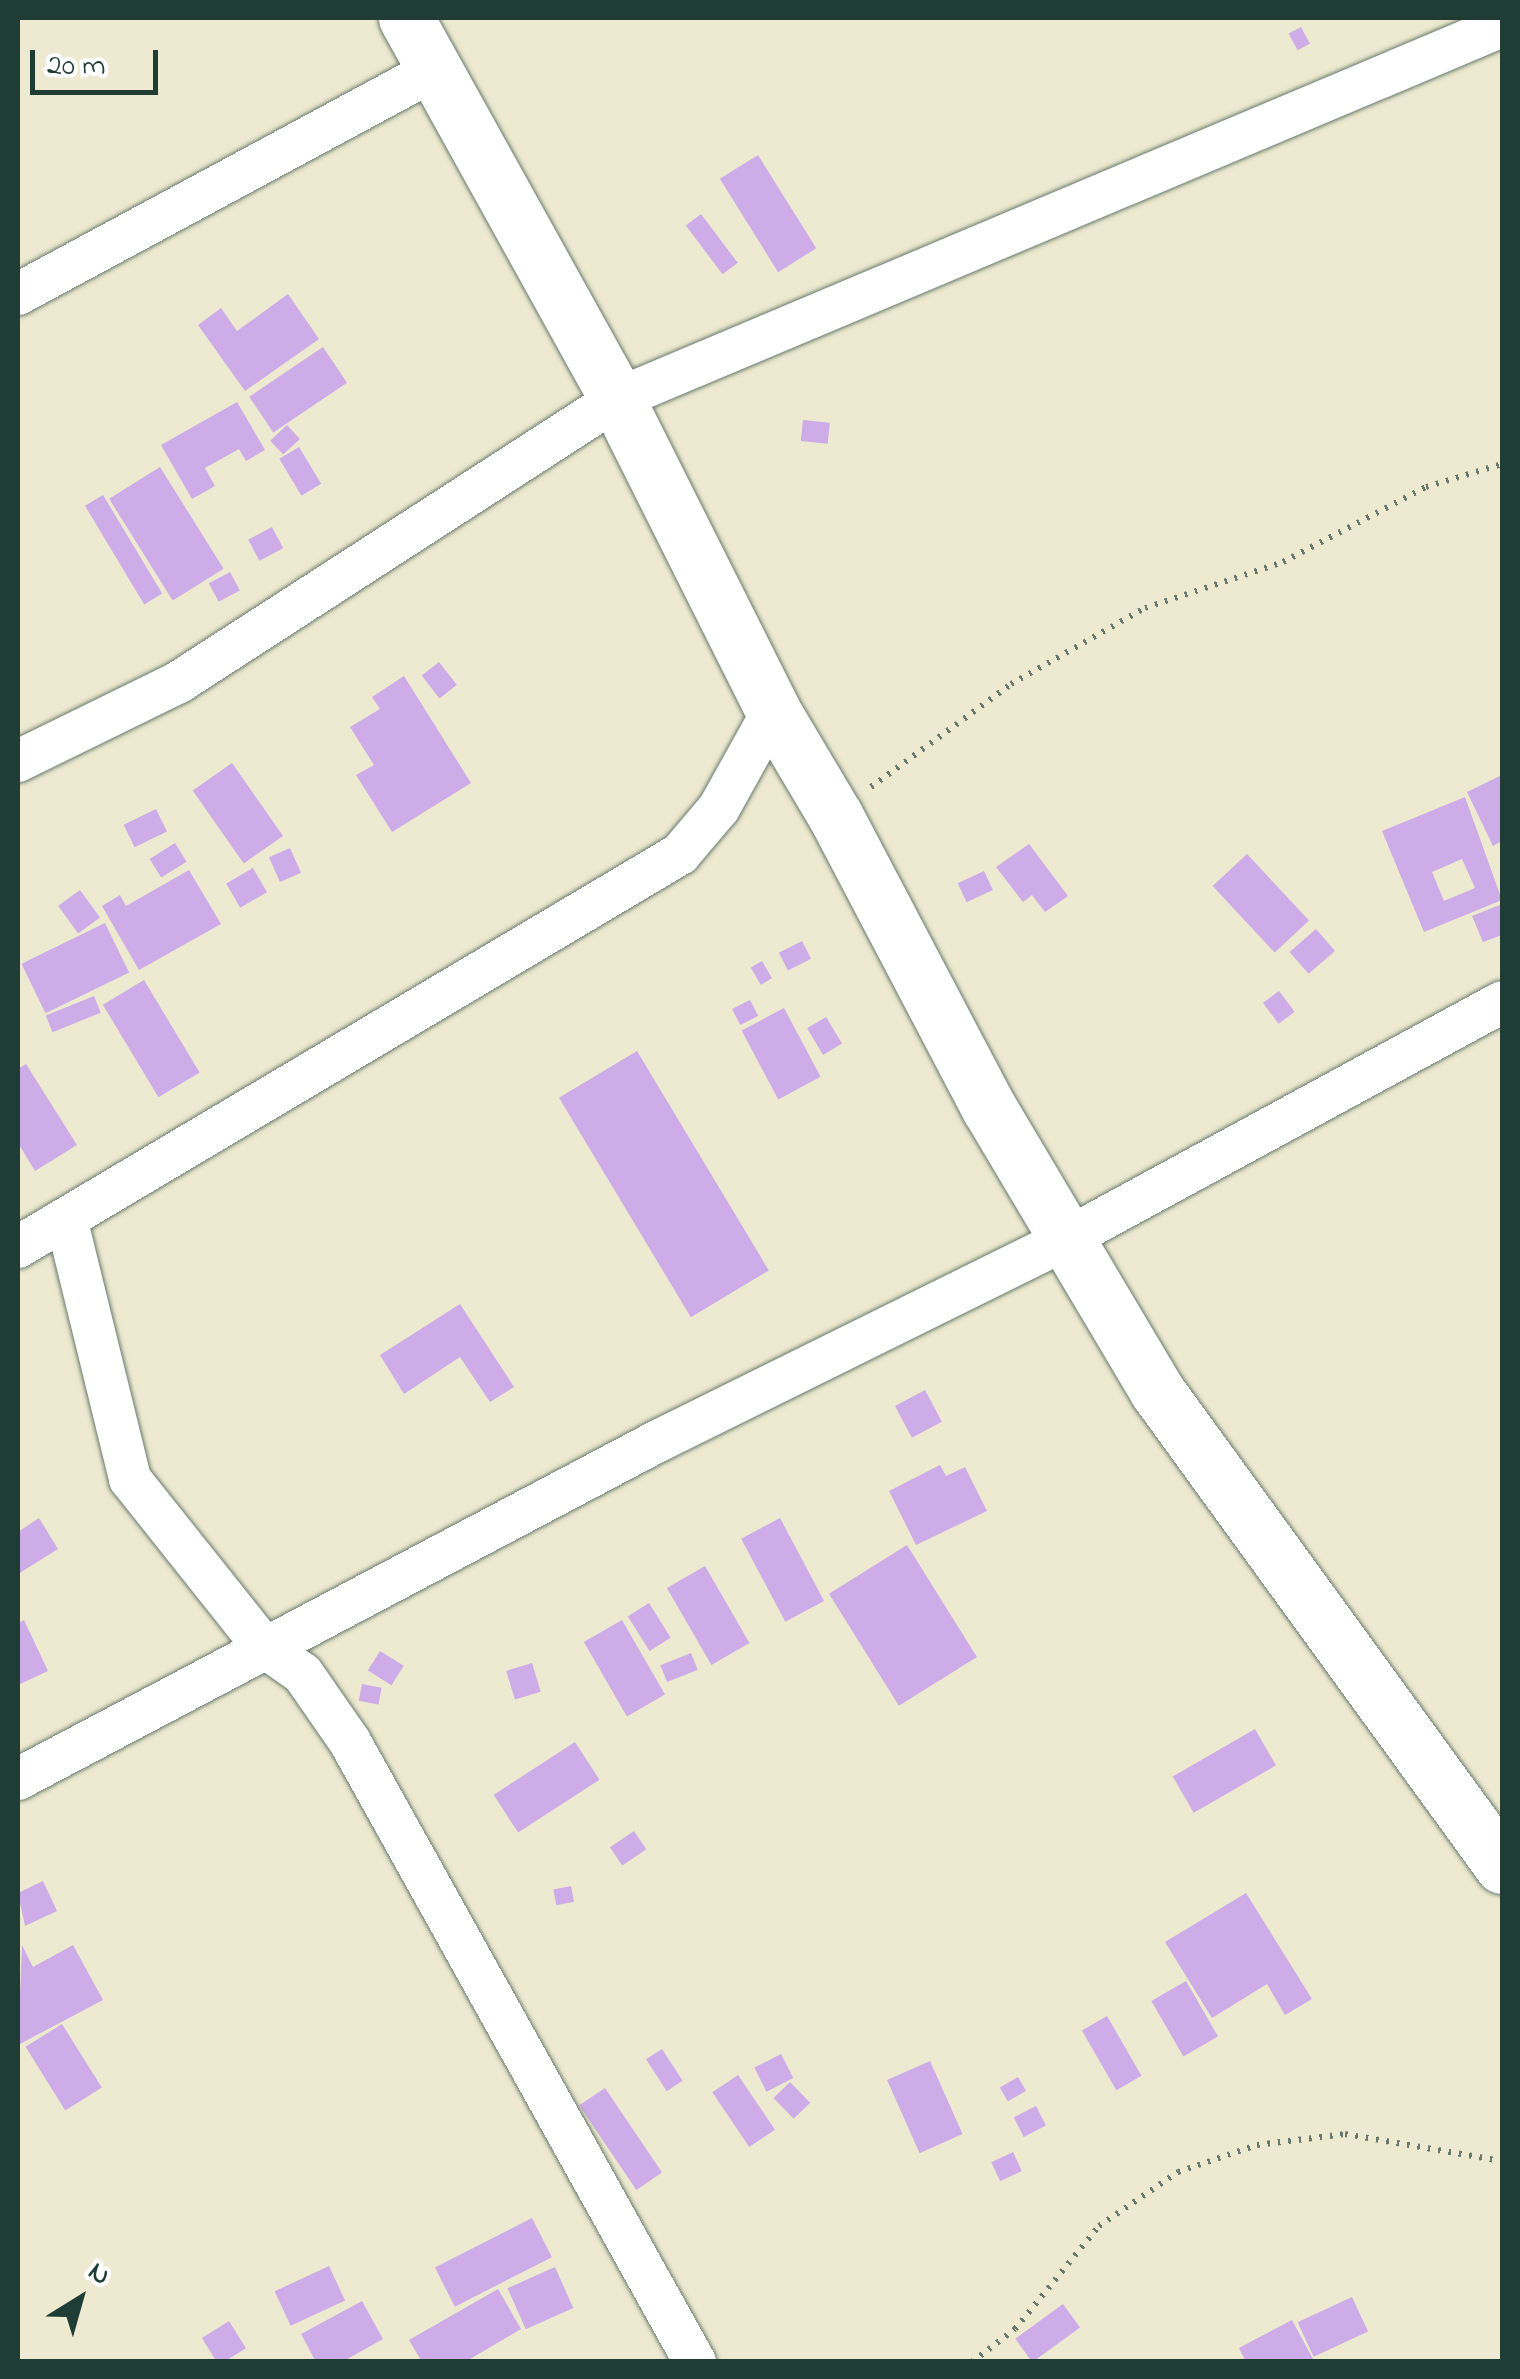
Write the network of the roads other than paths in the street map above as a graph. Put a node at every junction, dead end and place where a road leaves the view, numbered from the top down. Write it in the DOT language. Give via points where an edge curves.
graph roads {
  1 [pos="406,18"];
  2 [pos="1502,26"];
  3 [pos="437,68"];
  4 [pos="18,294"];
  5 [pos="617,399"];
  6 [pos="773,712"];
  7 [pos="18,760"];
  8 [pos="1502,1002"];
  9 [pos="66,1222"];
  10 [pos="1066,1239"];
  11 [pos="18,1247"];
  12 [pos="262,1646"];
  13 [pos="18,1779"];
  14 [pos="1502,1866"];
  15 [pos="694,2362"];
  1 -- 3 [label="street"];
  2 -- 5 [label="street"];
  3 -- 4 [label="street"];
  3 -- 5 [label="street"];
  5 -- 6 [label="street"];
  5 -- 7 [label="street" via="179,682"];
  6 -- 9 [label="street" via="719,808 680,854"];
  6 -- 10 [label="street"];
  8 -- 10 [label="street"];
  9 -- 11 [label="street"];
  9 -- 12 [label="street" via="130,1479"];
  10 -- 12 [label="street"];
  10 -- 14 [label="street" via="1157,1391"];
  12 -- 13 [label="street"];
  12 -- 15 [label="street" via="304,1674 350,1742"];
}
